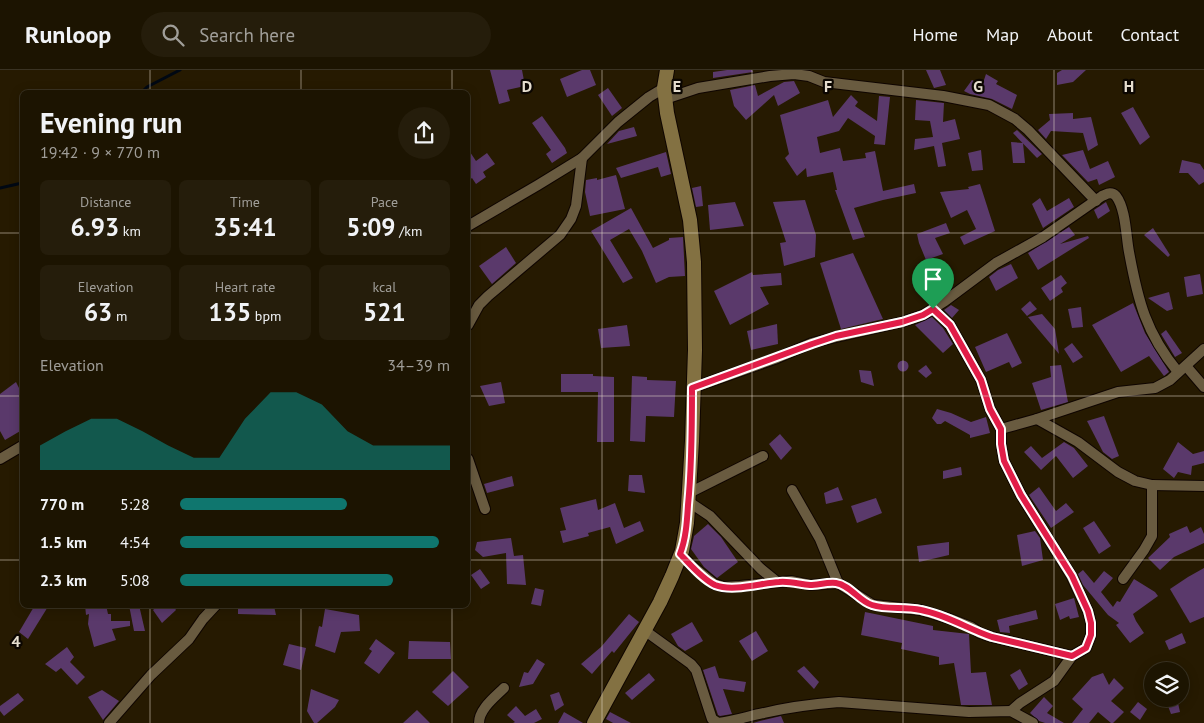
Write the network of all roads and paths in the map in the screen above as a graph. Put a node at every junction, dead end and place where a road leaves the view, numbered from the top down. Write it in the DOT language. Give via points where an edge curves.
graph roads {
  1 [pos="666,70"];
  2 [pos="665,94"];
  3 [pos="582,158"];
  4 [pos="1096,201"];
  5 [pos="470,225"];
  6 [pos="933,309"];
  7 [pos="470,322"];
  8 [pos="1204,349"];
  9 [pos="1182,369"];
  10 [pos="1204,387"];
  11 [pos="692,388"];
  12 [pos="1037,419"];
  13 [pos="1001,429"];
  14 [pos="20,447"];
  15 [pos="763,456"];
  16 [pos="0,459"];
  17 [pos="470,465"];
  18 [pos="1152,485"];
  19 [pos="1204,486"];
  20 [pos="792,490"];
  21 [pos="689,498"];
  22 [pos="484,510"];
  23 [pos="680,554"];
  24 [pos="1123,579"];
  25 [pos="777,582"];
  26 [pos="838,583"];
  27 [pos="213,608"];
  28 [pos="644,630"];
  29 [pos="1072,656"];
  30 [pos="504,688"];
  31 [pos="1011,711"];
  32 [pos="735,722"];
  33 [pos="109,723"];
  34 [pos="479,723"];
  35 [pos="594,723"];
  36 [pos="1033,723"];
  1 -- 2 [label="street"];
  2 -- 3 [label="street" via="649,96"];
  2 -- 4 [label="street" via="794,74 824,82 943,96 989,106 1015,119 1028,130"];
  2 -- 11 [label="street" via="690,220 694,262"];
  3 -- 5 [label="street"];
  3 -- 7 [label="street" via="580,187 571,219 560,235 488,296"];
  4 -- 6 [label="street" via="1043,237 996,263"];
  4 -- 9 [label="street" via="1110,193 1117,198 1140,303 1153,337"];
  6 -- 11 [label="street" via="902,322 836,336"];
  6 -- 13 [label="street" via="950,325 965,349"];
  8 -- 9 [label="street"];
  9 -- 10 [label="street"];
  9 -- 12 [label="street" via="1155,388 1118,392"];
  11 -- 21 [label="street"];
  12 -- 13 [label="street"];
  12 -- 18 [label="street" via="1078,442 1135,482"];
  13 -- 29 [label="street" via="1004,461 1021,495 1072,576 1088,611 1091,635 1086,648"];
  14 -- 16 [label="street"];
  15 -- 21 [label="street"];
  17 -- 22 [label="street"];
  18 -- 19 [label="street"];
  18 -- 24 [label="street" via="1152,536"];
  20 -- 26 [label="street" via="820,539"];
  21 -- 23 [label="street"];
  21 -- 25 [label="street"];
  23 -- 25 [label="street" via="714,584 724,587"];
  23 -- 28 [label="street" via="664,594"];
  25 -- 26 [label="street"];
  26 -- 29 [label="street" via="873,605 921,610 992,637"];
  27 -- 33 [label="street"];
  28 -- 32 [label="street" via="696,670 712,719 718,723"];
  28 -- 35 [label="street"];
  29 -- 31 [label="street" via="1054,681"];
  30 -- 34 [label="street" via="486,706"];
  31 -- 32 [label="street" via="969,712 839,702 774,711"];
  31 -- 36 [label="street"];
}
